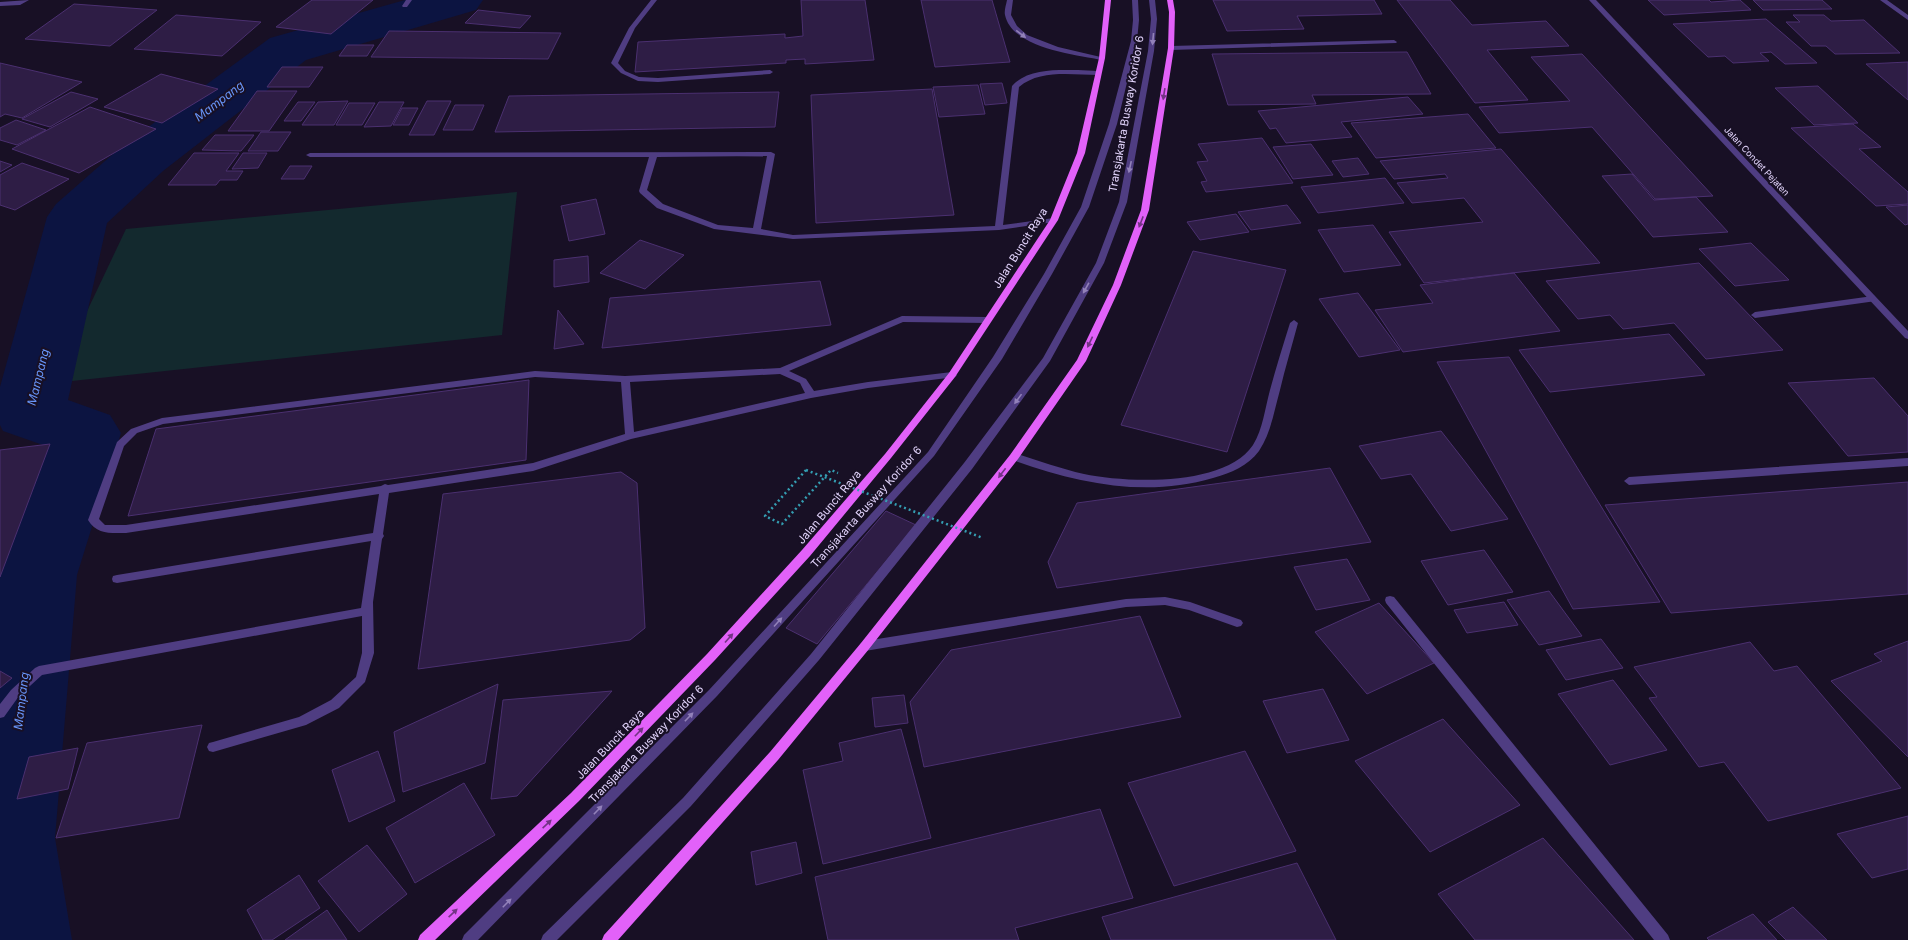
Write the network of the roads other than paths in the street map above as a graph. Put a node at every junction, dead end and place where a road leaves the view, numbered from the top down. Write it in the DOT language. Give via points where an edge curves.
graph roads {
  1 [pos="26,0"];
  2 [pos="409,0"];
  3 [pos="654,0"];
  4 [pos="1010,0"];
  5 [pos="1108,0"];
  6 [pos="1135,0"];
  7 [pos="1152,0"];
  8 [pos="1170,0"];
  9 [pos="1592,0"];
  10 [pos="1883,0"];
  11 [pos="0,4"];
  12 [pos="405,6"];
  13 [pos="1908,18"];
  14 [pos="1394,42"];
  15 [pos="1171,48"];
  16 [pos="1102,58"];
  17 [pos="770,72"];
  18 [pos="1098,74"];
  19 [pos="654,154"];
  20 [pos="310,155"];
  21 [pos="1054,220"];
  22 [pos="999,228"];
  23 [pos="757,231"];
  24 [pos="1873,299"];
  25 [pos="1755,315"];
  26 [pos="988,320"];
  27 [pos="1294,323"];
  28 [pos="1908,336"];
  29 [pos="781,371"];
  30 [pos="952,375"];
  31 [pos="625,379"];
  32 [pos="811,395"];
  33 [pos="630,436"];
  34 [pos="1014,457"];
  35 [pos="1908,462"];
  36 [pos="1629,481"];
  37 [pos="385,488"];
  38 [pos="379,536"];
  39 [pos="117,579"];
  40 [pos="1390,600"];
  41 [pos="367,611"];
  42 [pos="1237,623"];
  43 [pos="865,646"];
  44 [pos="0,713"];
  45 [pos="213,747"];
  46 [pos="425,940"];
  47 [pos="469,940"];
  48 [pos="548,940"];
  49 [pos="609,940"];
  50 [pos="1663,940"];
  1 -- 11 [label="street" via="20,3"];
  2 -- 12 [label="street"];
  3 -- 17 [label="street" via="632,28 614,63 624,72 638,79 658,80"];
  4 -- 16 [label="street, one-way" via="1007,12 1014,29 1022,36 1055,48"];
  5 -- 16 [label="main road, Jalan Buncit Raya"];
  47 -- 6 [label="street, Transjakarta Busway Koridor 6, one-way" via="713,693 931,454 997,359 1085,206 1113,124 1134,40"];
  7 -- 48 [label="street, Transjakarta Busway Koridor 6, one-way" via="1152,51 1123,202 1100,263 1047,359 968,466 816,657 687,802"];
  8 -- 15 [label="main road"];
  9 -- 24 [label="street, Jalan Condet Pejaten"];
  10 -- 13 [label="street"];
  14 -- 15 [label="street"];
  15 -- 34 [label="main road, one-way" via="1145,210 1117,285 1081,361"];
  16 -- 18 [label="main road, Jalan Buncit Raya"];
  18 -- 21 [label="main road, Jalan Buncit Raya" via="1081,154"];
  18 -- 22 [label="street" via="1053,73 1020,81 1016,86"];
  19 -- 20 [label="street"];
  19 -- 23 [label="street" via="643,191 660,206 717,227"];
  19 -- 23 [label="street" via="771,154"];
  21 -- 22 [label="street"];
  21 -- 26 [label="main road, Jalan Buncit Raya"];
  22 -- 23 [label="street" via="793,237"];
  24 -- 25 [label="street"];
  24 -- 28 [label="street, Jalan Condet Pejaten"];
  26 -- 29 [label="street" via="902,319"];
  26 -- 30 [label="main road, Jalan Buncit Raya"];
  27 -- 34 [label="street" via="1263,435 1250,455 1236,465 1220,472 1178,482 1126,485 1089,479"];
  29 -- 31 [label="street"];
  29 -- 32 [label="street" via="803,381"];
  30 -- 32 [label="street"];
  46 -- 30 [label="main road, Jalan Buncit Raya, one-way" via="575,798 711,658 806,553"];
  31 -- 33 [label="street"];
  31 -- 37 [label="street" via="535,374 162,421 134,431 120,444 93,520 103,529 126,529"];
  32 -- 33 [label="street"];
  33 -- 37 [label="street" via="533,467"];
  34 -- 43 [label="main road, one-way"];
  35 -- 36 [label="street"];
  37 -- 38 [label="street"];
  38 -- 39 [label="street"];
  38 -- 41 [label="street"];
  40 -- 50 [label="street"];
  41 -- 44 [label="street" via="39,671 15,693"];
  41 -- 45 [label="street" via="368,653 361,679 335,704 302,722"];
  42 -- 43 [label="street" via="1190,606 1165,601 1126,603"];
  43 -- 49 [label="main road" via="774,756"];
}
